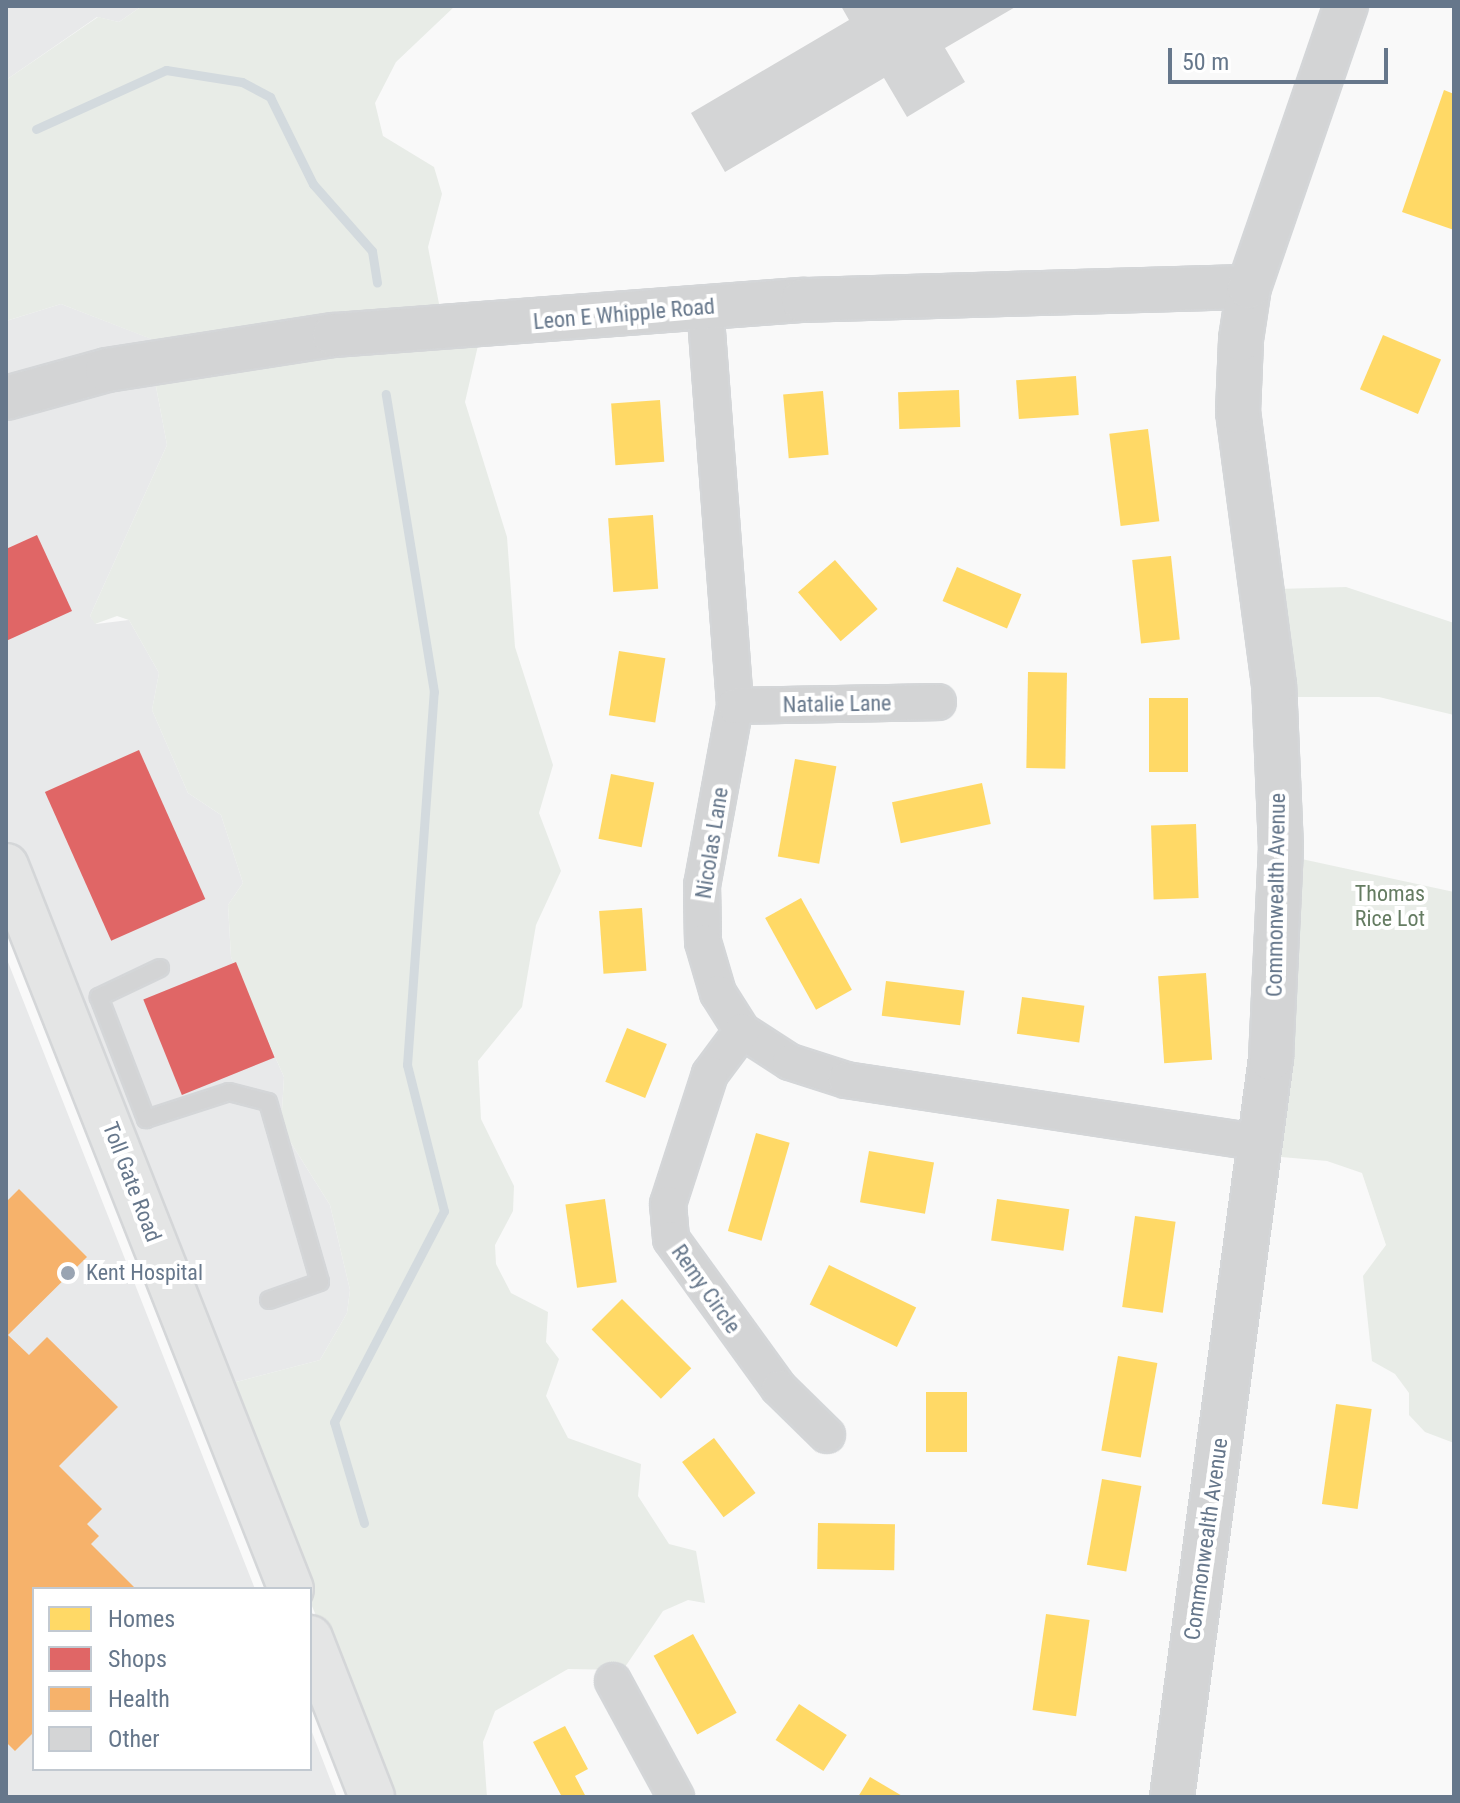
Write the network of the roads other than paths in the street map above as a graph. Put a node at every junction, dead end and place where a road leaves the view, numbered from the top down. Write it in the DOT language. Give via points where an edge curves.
graph roads {
  1 [pos="1346,6"];
  2 [pos="1249,287"];
  3 [pos="705,305"];
  4 [pos="6,398"];
  5 [pos="938,702"];
  6 [pos="735,706"];
  7 [pos="6,866"];
  8 [pos="160,968"];
  9 [pos="82,1004"];
  10 [pos="742,1031"];
  11 [pos="125,1113"];
  12 [pos="1261,1143"];
  13 [pos="269,1300"];
  14 [pos="827,1435"];
  15 [pos="290,1587"];
  16 [pos="312,1643"];
  17 [pos="613,1681"];
  18 [pos="372,1797"];
  19 [pos="676,1797"];
  20 [pos="1172,1797"];
  1 -- 2 [label="street, Commonwealth Avenue"];
  2 -- 3 [label="street, Leon E Whipple Road"];
  2 -- 12 [label="street, Commonwealth Avenue" via="1238,412 1274,685 1281,849"];
  3 -- 4 [label="street, Leon E Whipple Road" via="229,347"];
  3 -- 6 [label="street, Nicolas Lane"];
  5 -- 6 [label="street, Natalie Lane"];
  6 -- 10 [label="street, Nicolas Lane" via="702,885 703,942 718,993"];
  7 -- 9 [label="main road, Toll Gate Road"];
  8 -- 9 [label="lane"];
  9 -- 11 [label="main road, Toll Gate Road"];
  10 -- 12 [label="street, Nicolas Lane" via="790,1062 846,1080"];
  10 -- 14 [label="street, Remy Circle" via="710,1074 668,1204 671,1239 779,1388"];
  11 -- 13 [label="lane" via="146,1119 229,1092 268,1102 320,1282"];
  11 -- 15 [label="main road, Toll Gate Road"];
  12 -- 20 [label="street, Commonwealth Avenue"];
  16 -- 18 [label="main road"];
  17 -- 19 [label="street"];
}
